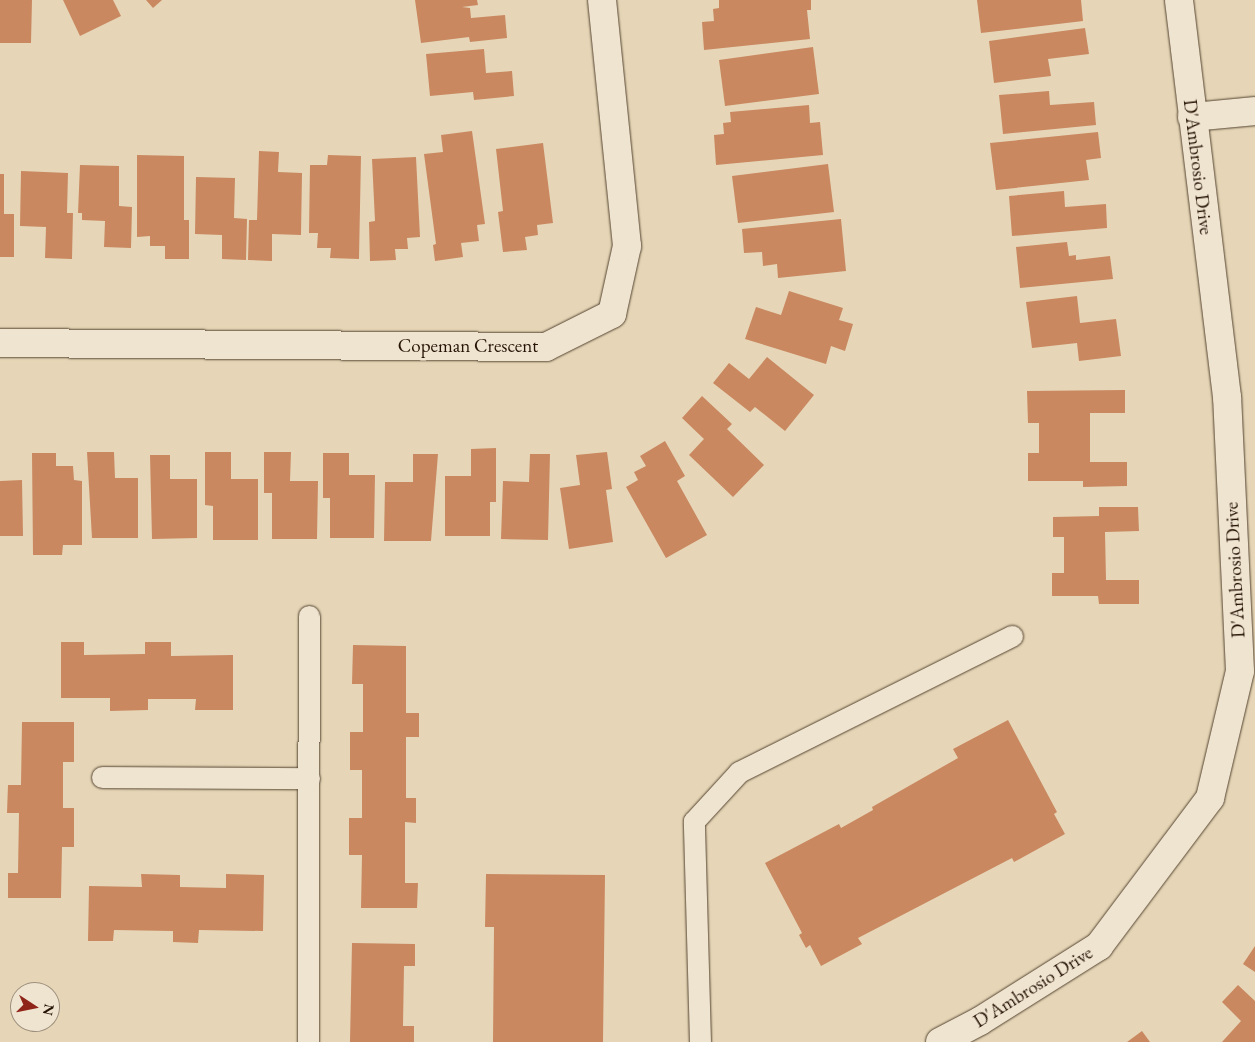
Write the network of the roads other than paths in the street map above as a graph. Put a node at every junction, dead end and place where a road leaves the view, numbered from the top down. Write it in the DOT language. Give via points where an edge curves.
graph roads {
  1 [pos="602,0"];
  2 [pos="1179,0"];
  3 [pos="1255,111"];
  4 [pos="1192,117"];
  5 [pos="0,343"];
  6 [pos="309,616"];
  7 [pos="1012,636"];
  8 [pos="102,777"];
  9 [pos="309,778"];
  10 [pos="308,1042"];
  11 [pos="700,1042"];
  12 [pos="940,1042"];
  1 -- 5 [label="street, Copeman Crescent" via="627,246 612,314 546,347"];
  2 -- 4 [label="street, D'Ambrosio Drive"];
  3 -- 4 [label="street"];
  4 -- 12 [label="street, D'Ambrosio Drive" via="1227,396 1240,671 1210,798 1099,946 980,1022"];
  6 -- 9 [label="lane"];
  7 -- 11 [label="lane" via="739,772 694,821"];
  8 -- 9 [label="lane"];
  9 -- 10 [label="lane"];
}
